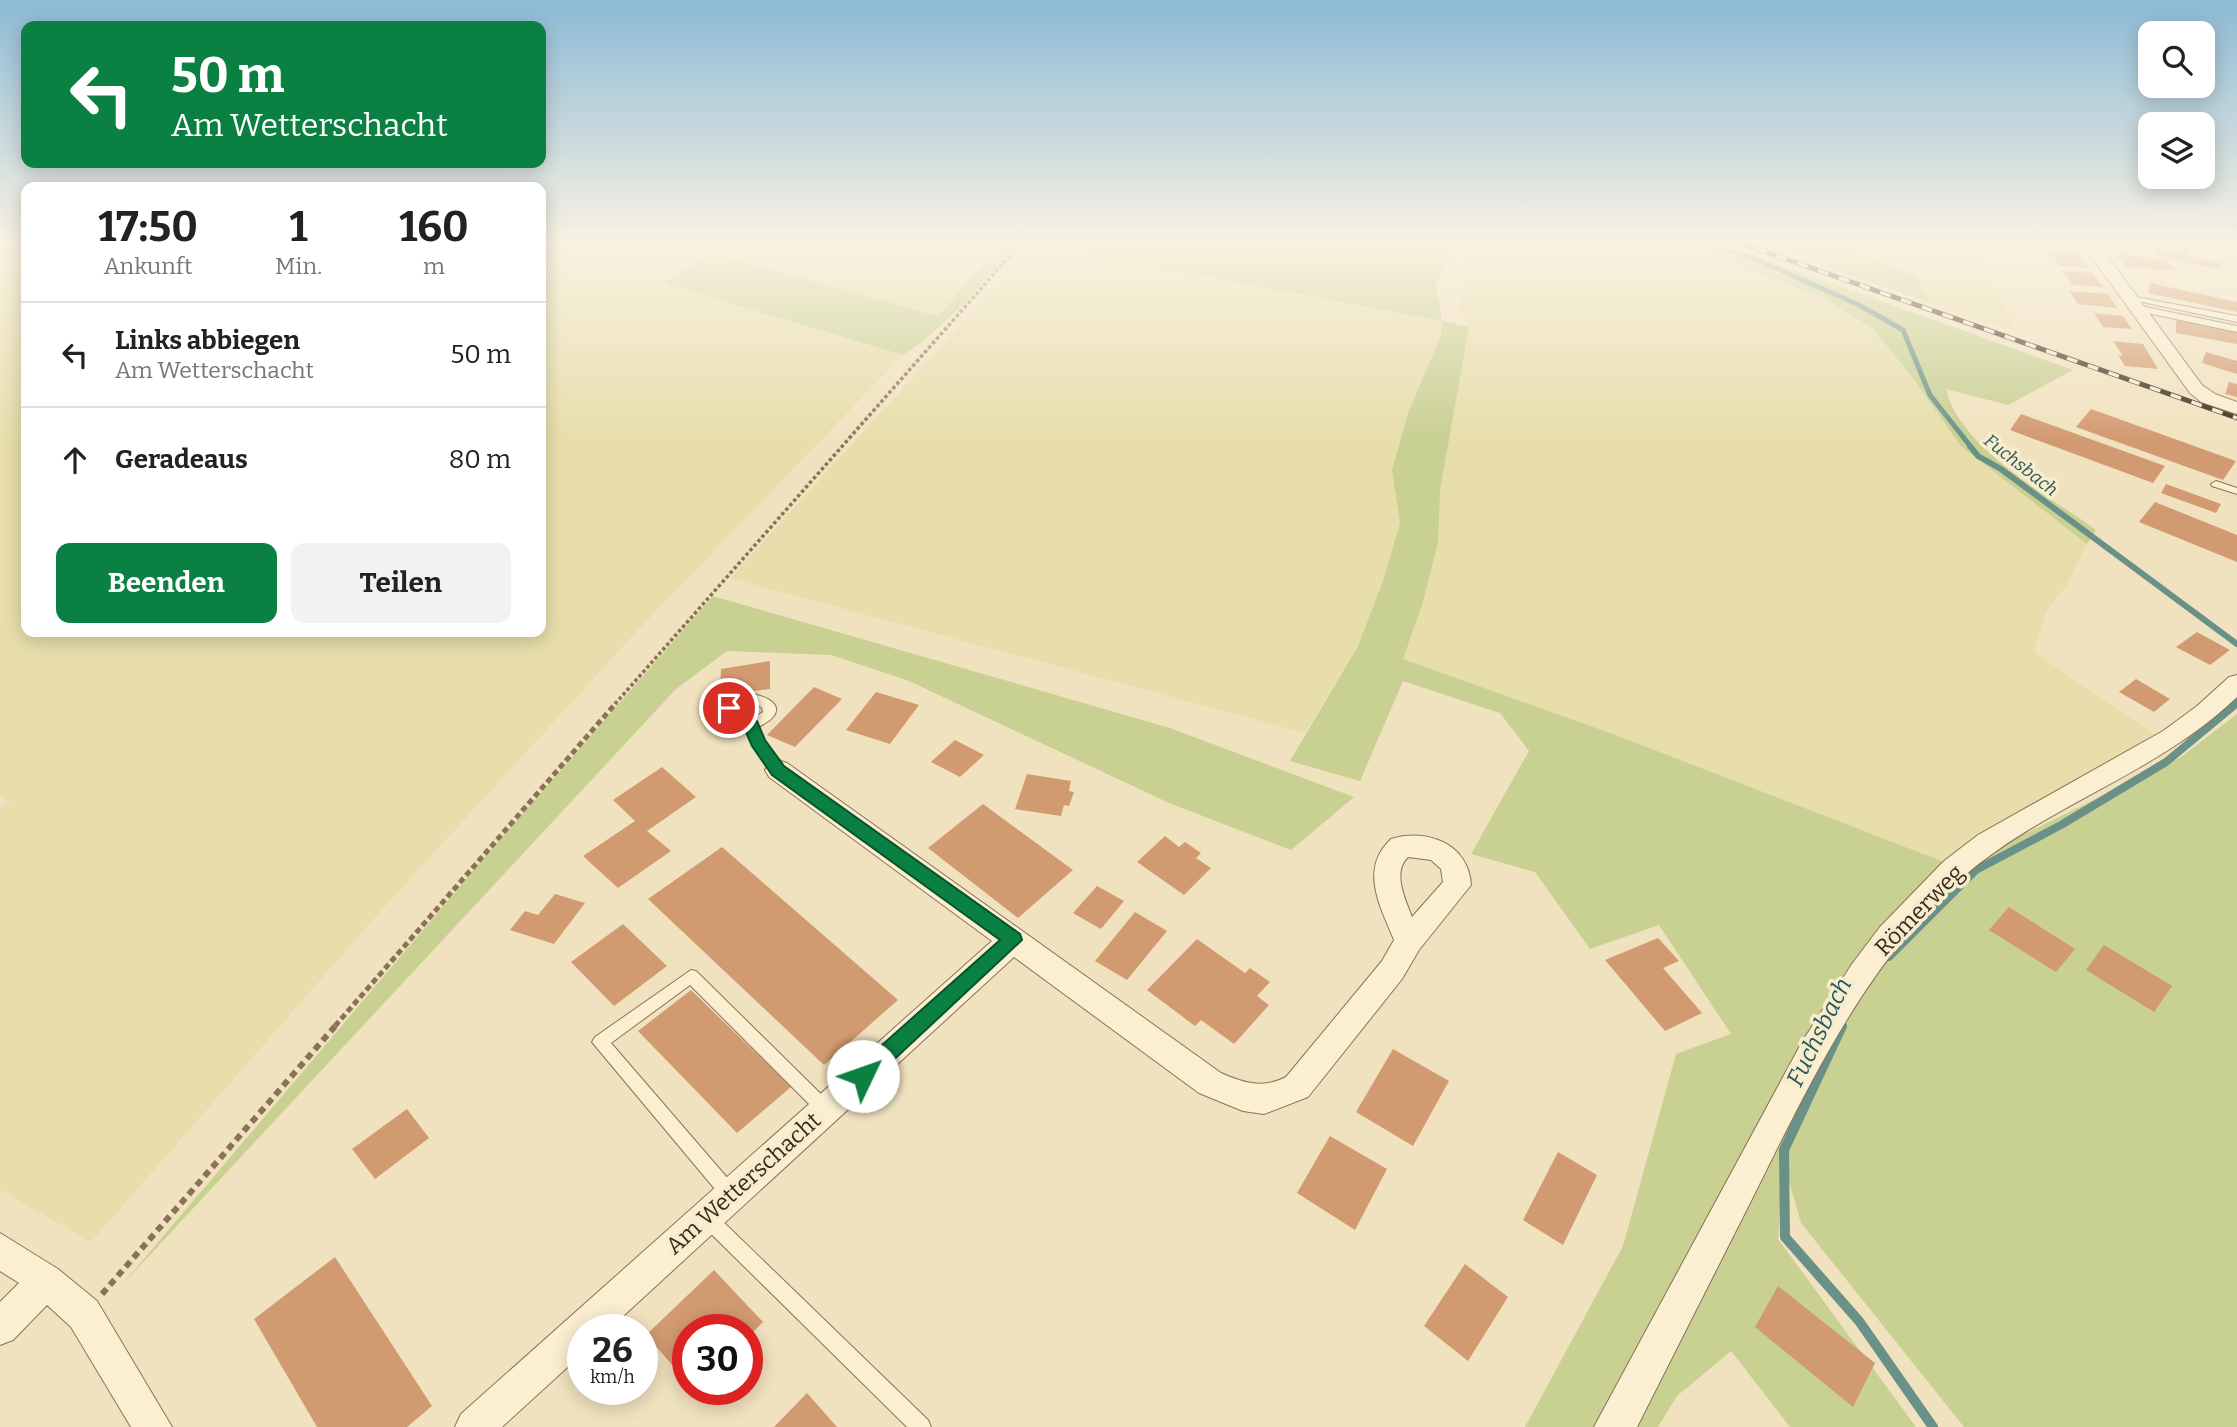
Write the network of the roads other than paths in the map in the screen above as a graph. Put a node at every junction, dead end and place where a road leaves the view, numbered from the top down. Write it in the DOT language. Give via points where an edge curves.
graph roads {
  1 [pos="2136,308"];
  2 [pos="2154,308"];
  3 [pos="2167,308"];
  4 [pos="2237,319"];
  5 [pos="2237,329"];
  6 [pos="2237,408"];
  7 [pos="2216,484"];
  8 [pos="2237,491"];
  9 [pos="2237,683"];
  10 [pos="752,725"];
  11 [pos="778,770"];
  12 [pos="1013,940"];
  13 [pos="1409,941"];
  14 [pos="825,1110"];
  15 [pos="731,1195"];
  16 [pos="706,1217"];
  17 [pos="0,1250"];
  18 [pos="46,1281"];
  19 [pos="0,1327"];
  20 [pos="153,1427"];
  21 [pos="474,1427"];
  22 [pos="921,1427"];
  23 [pos="1613,1427"];
  1 -- 6 [label="street" via="2196,389"];
  2 -- 5 [label="lane"];
  3 -- 4 [label="lane"];
  7 -- 8 [label="lane"];
  9 -- 23 [label="street, Römerweg" via="2160,746 2009,831 1957,867 1877,951 1796,1079"];
  10 -- 11 [label="lane"];
  11 -- 12 [label="street"];
  12 -- 13 [label="street" via="1210,1083 1257,1101 1281,1098 1297,1087 1392,970"];
  12 -- 14 [label="street, Am Wetterschacht"];
  14 -- 15 [label="street, Am Wetterschacht"];
  14 -- 15 [label="lane" via="691,976 600,1042"];
  15 -- 16 [label="street, Am Wetterschacht"];
  16 -- 21 [label="street, Am Wetterschacht"];
  16 -- 22 [label="lane"];
  17 -- 18 [label="street"];
  18 -- 19 [label="street"];
  18 -- 20 [label="street" via="84,1314"];
}
